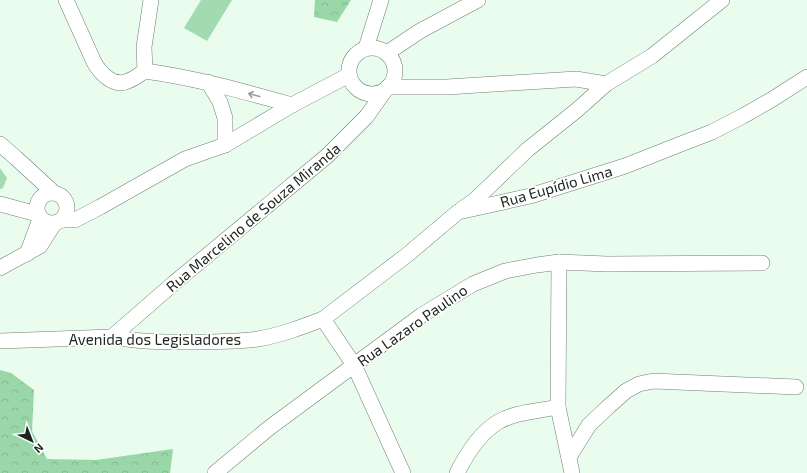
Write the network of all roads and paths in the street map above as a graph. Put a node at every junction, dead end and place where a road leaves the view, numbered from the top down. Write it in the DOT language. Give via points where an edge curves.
graph roads {
  1 [pos="66,0"];
  2 [pos="151,0"];
  3 [pos="381,0"];
  4 [pos="478,0"];
  5 [pos="722,0"];
  6 [pos="366,48"];
  7 [pos="387,53"];
  8 [pos="145,71"];
  9 [pos="349,75"];
  10 [pos="807,77"];
  11 [pos="208,82"];
  12 [pos="606,84"];
  13 [pos="387,88"];
  14 [pos="292,105"];
  15 [pos="0,144"];
  16 [pos="225,145"];
  17 [pos="0,204"];
  18 [pos="100,207"];
  19 [pos="46,210"];
  20 [pos="458,212"];
  21 [pos="559,262"];
  22 [pos="762,263"];
  23 [pos="0,268"];
  24 [pos="323,319"];
  25 [pos="112,337"];
  26 [pos="0,340"];
  27 [pos="354,365"];
  28 [pos="796,387"];
  29 [pos="558,407"];
  30 [pos="569,457"];
  31 [pos="215,473"];
  32 [pos="403,473"];
  33 [pos="457,473"];
  34 [pos="572,473"];
  1 -- 8 [label="street" via="94,62 107,78 127,82"];
  2 -- 8 [label="street" via="144,47"];
  3 -- 6 [label="street"];
  4 -- 7 [label="street" via="420,31"];
  5 -- 12 [label="street" via="652,56"];
  6 -- 7 [label="street" via="381,49"];
  6 -- 9 [label="street" via="353,57"];
  7 -- 13 [label="street" via="392,59 395,74"];
  8 -- 11 [label="street"];
  9 -- 13 [label="street" via="354,85 366,93 374,94"];
  9 -- 14 [label="street"];
  10 -- 20 [label="street, Rua Eupídio Lima" via="772,100 712,132 625,166 538,194"];
  14 -- 11 [label="street, one-way"];
  11 -- 16 [label="street" via="220,102 225,118"];
  12 -- 13 [label="street" via="576,79"];
  12 -- 20 [label="street" via="527,150 475,200"];
  13 -- 25 [label="street, Rua Marcelino de Souza Miranda" via="367,116 327,156"];
  14 -- 16 [label="street"];
  15 -- 19 [label="street" via="16,158"];
  16 -- 18 [label="street" via="185,159"];
  17 -- 19 [label="street"];
  18 -- 19 [label="street" via="75,220"];
  18 -- 19 [label="street" via="66,203 67,212"];
  19 -- 23 [label="street" via="40,246"];
  20 -- 24 [label="street, Rua Eupídio Lima" via="407,255"];
  21 -- 22 [label="street, Rua Lazaro Paulino"];
  21 -- 27 [label="street, Rua Lazaro Paulino" via="505,271 472,284 422,314"];
  21 -- 29 [label="street"];
  24 -- 25 [label="street, Avenida dos Legisladores" via="259,339 224,342 148,342"];
  24 -- 27 [label="street"];
  25 -- 26 [label="street, Avenida dos Legisladores"];
  27 -- 31 [label="street, Rua Lazaro Paulino" via="269,428"];
  27 -- 32 [label="street"];
  28 -- 30 [label="street" via="654,381 639,384 626,391 589,425"];
  29 -- 30 [label="street"];
  29 -- 33 [label="street" via="511,417 497,423 468,452"];
  30 -- 34 [label="street"];
}
